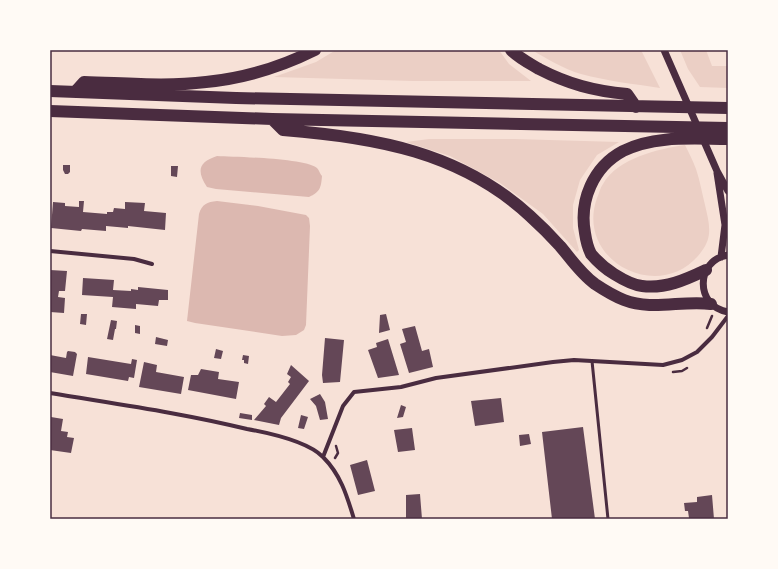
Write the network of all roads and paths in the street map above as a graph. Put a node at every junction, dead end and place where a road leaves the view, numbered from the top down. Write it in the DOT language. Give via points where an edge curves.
graph roads {
  1 [pos="315,50"];
  2 [pos="511,50"];
  3 [pos="664,50"];
  4 [pos="50,91"];
  5 [pos="75,92"];
  6 [pos="636,107"];
  7 [pos="728,108"];
  8 [pos="50,111"];
  9 [pos="272,118"];
  10 [pos="728,128"];
  11 [pos="728,139"];
  12 [pos="717,171"];
  13 [pos="728,191"];
  14 [pos="50,252"];
  15 [pos="725,256"];
  16 [pos="152,264"];
  17 [pos="706,270"];
  18 [pos="711,304"];
  19 [pos="728,312"];
  20 [pos="728,316"];
  21 [pos="592,361"];
  22 [pos="693,364"];
  23 [pos="670,373"];
  24 [pos="50,393"];
  25 [pos="336,445"];
  26 [pos="323,457"];
  27 [pos="331,465"];
  28 [pos="354,519"];
  29 [pos="608,519"];
  1 -- 5 [label="highway" via="275,67 238,77 164,84 84,82"];
  2 -- 6 [label="highway" via="533,65 574,85 627,94"];
  3 -- 12 [label="street"];
  4 -- 5 [label="highway"];
  5 -- 6 [label="highway"];
  6 -- 7 [label="highway"];
  8 -- 9 [label="highway"];
  9 -- 10 [label="highway"];
  9 -- 18 [label="highway" via="283,130 382,142 420,152 462,169 495,188 530,216 594,284 626,300 646,305 689,302"];
  11 -- 17 [label="highway" via="672,139 637,146 623,152 609,160 597,174 588,190 584,205 583,222 591,253 606,269 619,277 641,286 667,285"];
  12 -- 13 [label="street"];
  12 -- 15 [label="street" via="725,224"];
  14 -- 16 [label="street" via="134,259"];
  15 -- 17 [label="street" via="714,261"];
  17 -- 18 [label="street" via="703,288"];
  18 -- 19 [label="street"];
  20 -- 21 [label="street" via="697,352 682,360 662,365"];
  21 -- 26 [label="street" via="554,362 436,378 401,387 354,392 343,406"];
  21 -- 29 [label="lane"];
  22 -- 23 [label="path" via="682,371"];
  24 -- 26 [label="street" via="223,423 281,436"];
  25 -- 27 [label="path" via="338,453"];
  26 -- 27 [label="street"];
  27 -- 28 [label="street" via="346,491"];
}
